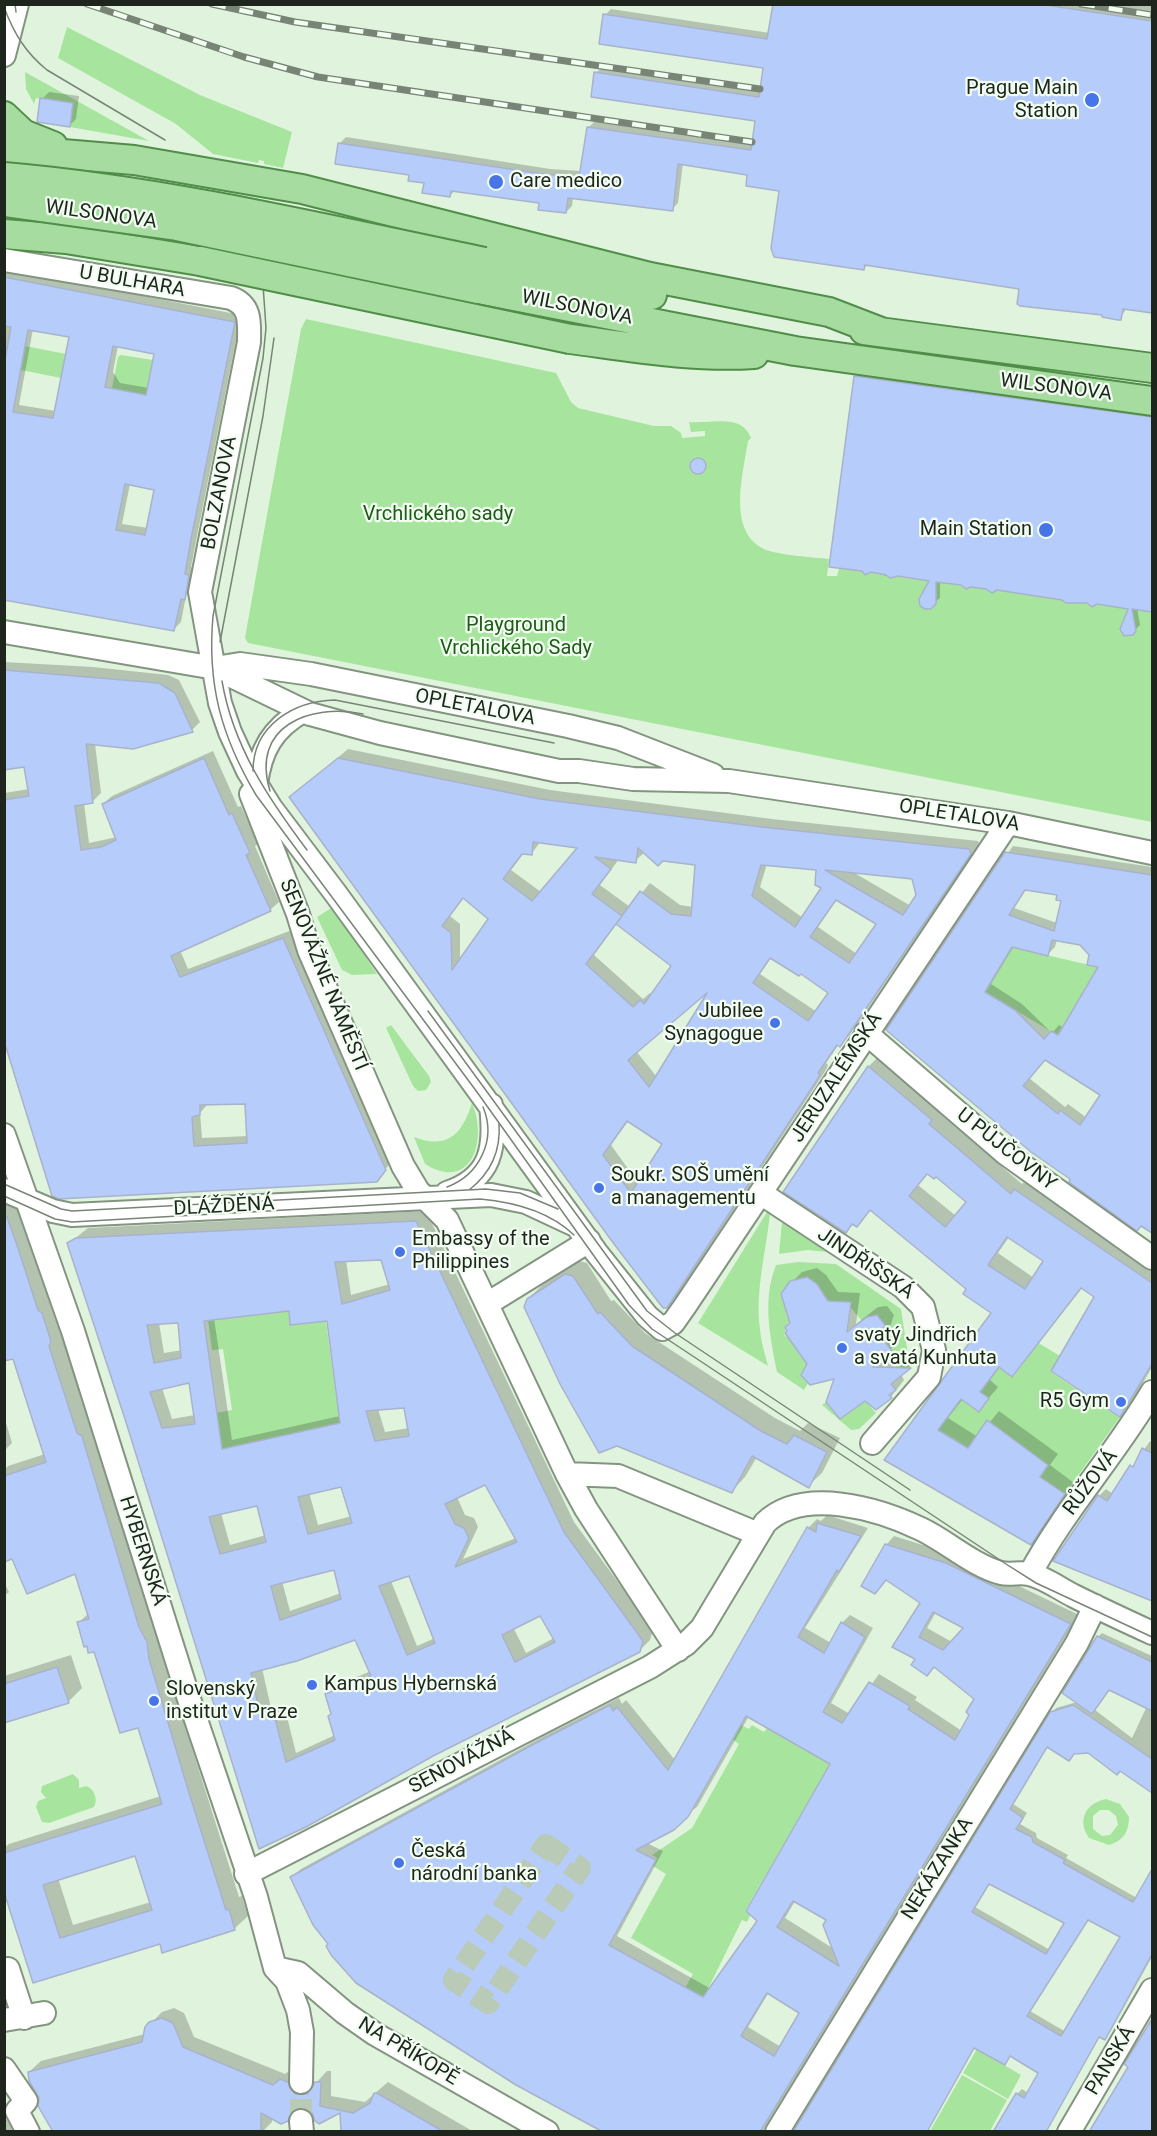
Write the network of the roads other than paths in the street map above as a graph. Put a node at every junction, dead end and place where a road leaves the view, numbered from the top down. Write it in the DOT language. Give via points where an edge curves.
graph roads {
  1 [pos="17,4"];
  2 [pos="4,55"];
  3 [pos="4,116"];
  4 [pos="4,149"];
  5 [pos="81,154"];
  6 [pos="4,177"];
  7 [pos="4,202"];
  8 [pos="108,232"];
  9 [pos="4,234"];
  10 [pos="133,250"];
  11 [pos="4,260"];
  12 [pos="481,275"];
  13 [pos="249,318"];
  14 [pos="881,332"];
  15 [pos="795,351"];
  16 [pos="1152,368"];
  17 [pos="1152,401"];
  18 [pos="4,632"];
  19 [pos="213,668"];
  20 [pos="303,711"];
  21 [pos="236,746"];
  22 [pos="729,781"];
  23 [pos="256,785"];
  24 [pos="1008,823"];
  25 [pos="1152,853"];
  26 [pos="866,1033"];
  27 [pos="491,1105"];
  28 [pos="4,1135"];
  29 [pos="4,1190"];
  30 [pos="762,1194"];
  31 [pos="425,1197"];
  32 [pos="26,1198"];
  33 [pos="583,1234"];
  34 [pos="1152,1258"];
  35 [pos="487,1304"];
  36 [pos="663,1329"];
  37 [pos="1152,1392"];
  38 [pos="872,1443"];
  39 [pos="567,1474"];
  40 [pos="758,1534"];
  41 [pos="1030,1574"];
  42 [pos="1095,1606"];
  43 [pos="1152,1633"];
  44 [pos="678,1650"];
  45 [pos="246,1874"];
  46 [pos="275,1968"];
  47 [pos="4,1971"];
  48 [pos="1152,1990"];
  49 [pos="24,2017"];
  50 [pos="4,2069"];
  51 [pos="301,2082"];
  52 [pos="24,2124"];
  53 [pos="547,2132"];
  54 [pos="777,2132"];
  55 [pos="1069,2132"];
  1 -- 2 [label="street"];
  3 -- 5 [label="main road" via="30,138"];
  4 -- 5 [label="main road"];
  5 -- 14 [label="main road" via="126,167 313,191 650,277 829,312"];
  6 -- 12 [label="main road, WILSONOVA, bridge" via="174,200"];
  7 -- 12 [label="main road, WILSONOVA, bridge"];
  8 -- 10 [label="main road"];
  9 -- 10 [label="main road" via="66,238"];
  10 -- 15 [label="main road, bridge" via="570,339 720,356"];
  11 -- 13 [label="street, U BULHARA" via="231,298 243,305"];
  12 -- 14 [label="main road, WILSONOVA"];
  12 -- 15 [label="main road, WILSONOVA"];
  13 -- 19 [label="street, BOLZANOVA" via="247,352 200,592"];
  14 -- 16 [label="main road, WILSONOVA"];
  15 -- 17 [label="main road, WILSONOVA"];
  18 -- 19 [label="street, OPLETALOVA"];
  19 -- 20 [label="street, OPLETALOVA"];
  19 -- 21 [label="street, SENOVÁŽNÉ NÁMĚSTÍ" via="220,703"];
  19 -- 22 [label="street, OPLETALOVA" via="240,664 311,674 568,726 618,738"];
  20 -- 22 [label="street, OPLETALOVA" via="380,733 559,771 633,779"];
  20 -- 23 [label="street" via="277,728 268,741 258,766"];
  21 -- 23 [label="street, SENOVÁŽNÉ NÁMĚSTÍ"];
  21 -- 31 [label="street, SENOVÁŽNÉ NÁMĚSTÍ" via="322,983 403,1166"];
  22 -- 24 [label="street, OPLETALOVA"];
  23 -- 27 [label="street, SENOVÁŽNÉ NÁMĚSTÍ"];
  24 -- 25 [label="street, OPLETALOVA"];
  24 -- 26 [label="street, JERUZALÉMSKÁ"];
  26 -- 30 [label="street, JERUZALÉMSKÁ"];
  26 -- 34 [label="street, U PŮJČOVNY" via="1005,1153"];
  27 -- 31 [label="street" via="491,1150 483,1170 458,1189"];
  27 -- 33 [label="street, SENOVÁŽNÉ NÁMĚSTÍ"];
  28 -- 32 [label="street, HYBERNSKÁ"];
  29 -- 32 [label="street, DLÁŽDĚNÁ"];
  30 -- 36 [label="street, JERUZALÉMSKÁ" via="674,1323"];
  30 -- 38 [label="street, JINDŘIŠSKÁ" via="903,1287 923,1307 934,1350 930,1377"];
  31 -- 32 [label="street, DLÁŽDĚNÁ" via="72,1215"];
  31 -- 33 [label="street, SENOVÁŽNÉ NÁMĚSTÍ" via="510,1197 534,1205"];
  31 -- 35 [label="street, SENOVÁŽNÉ NÁMĚSTÍ" via="447,1220"];
  32 -- 45 [label="street, HYBERNSKÁ" via="73,1331"];
  33 -- 35 [label="street"];
  33 -- 36 [label="street, SENOVÁŽNÉ NÁMĚSTÍ" via="646,1316"];
  35 -- 39 [label="street, SENOVÁŽNÉ NÁMĚSTÍ"];
  37 -- 41 [label="street, RŮŽOVÁ" via="1126,1437 1082,1491"];
  39 -- 40 [label="street" via="618,1476"];
  39 -- 44 [label="street, SENOVÁŽNÉ NÁMĚSTÍ"];
  40 -- 41 [label="street" via="773,1515 784,1509 810,1503 839,1503 920,1529 958,1553 1002,1573"];
  40 -- 44 [label="street" via="702,1628"];
  41 -- 42 [label="street"];
  42 -- 43 [label="street"];
  42 -- 54 [label="street, NEKÁZANKA" via="1077,1643"];
  44 -- 45 [label="street, SENOVÁŽNÁ"];
  45 -- 46 [label="street, HYBERNSKÁ"];
  46 -- 51 [label="street" via="292,1991 301,2020"];
  46 -- 53 [label="street, NA PŘÍKOPĚ" via="298,1973 375,2034"];
  47 -- 49 [label="street" via="8,1969"];
  48 -- 55 [label="street, PANSKÁ"];
  50 -- 52 [label="street" via="26,2101 17,2111"];
}
